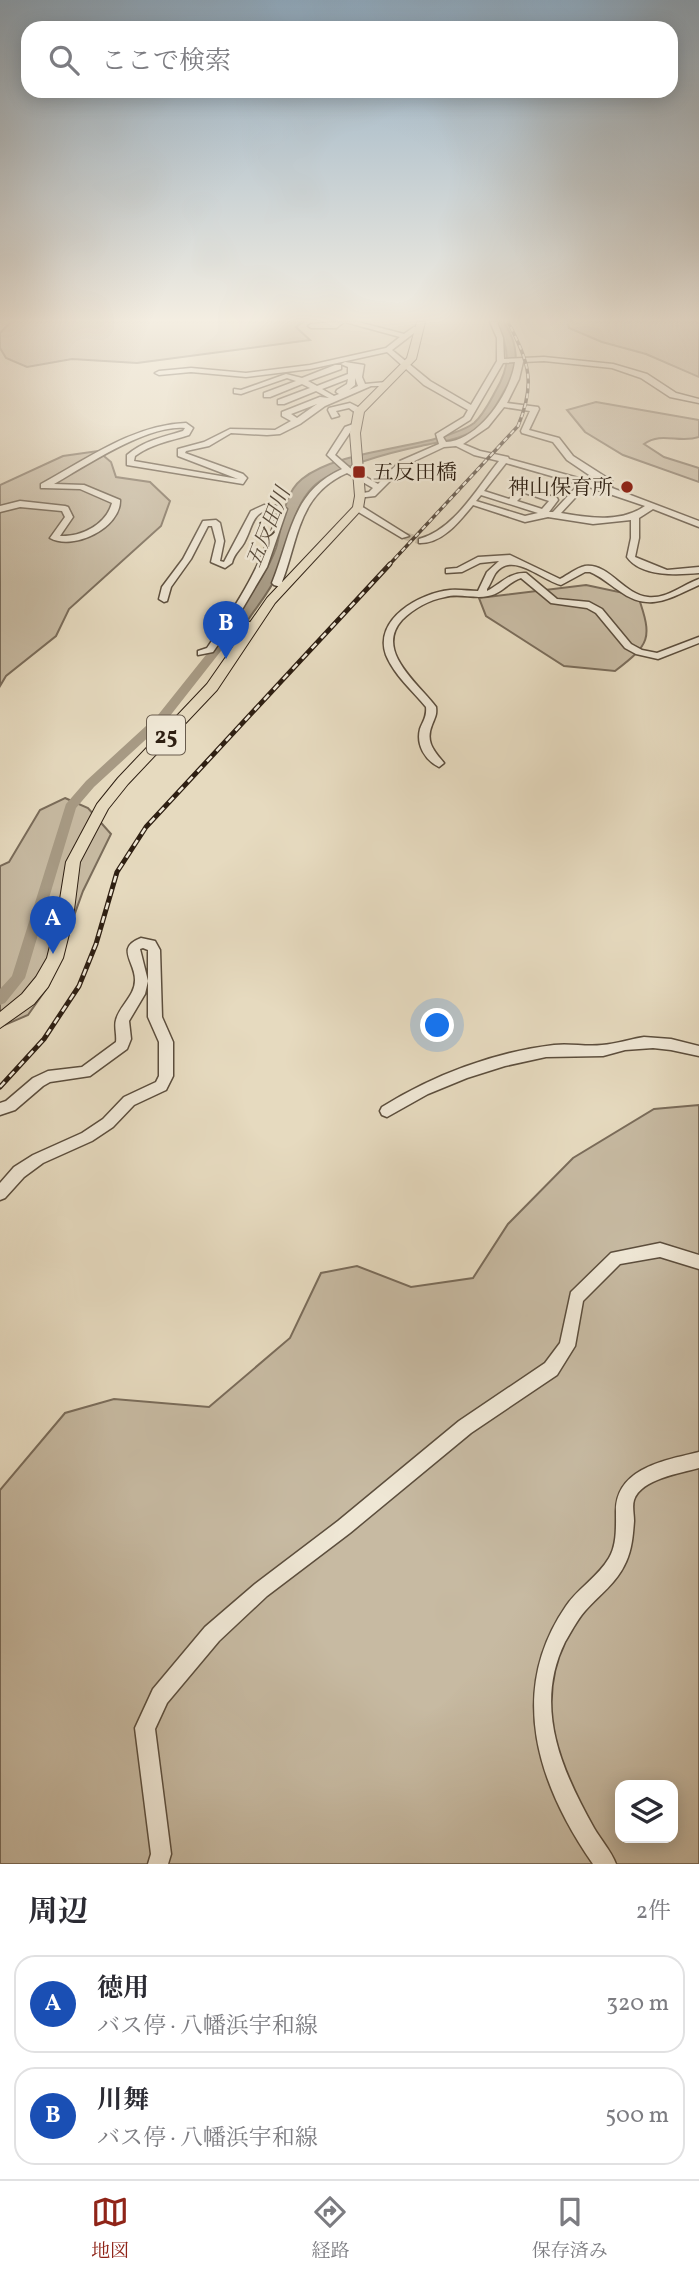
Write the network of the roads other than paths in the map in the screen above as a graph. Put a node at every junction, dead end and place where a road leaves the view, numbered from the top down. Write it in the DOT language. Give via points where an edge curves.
graph roads {
  1 [pos="315,409"];
  2 [pos="335,409"];
  3 [pos="356,409"];
  4 [pos="497,409"];
  5 [pos="535,409"];
  6 [pos="295,410"];
  7 [pos="474,410"];
  8 [pos="359,411"];
  9 [pos="335,416"];
  10 [pos="297,422"];
  11 [pos="355,425"];
  12 [pos="448,443"];
  13 [pos="473,455"];
  14 [pos="503,461"];
  15 [pos="338,463"];
  16 [pos="354,468"];
  17 [pos="583,484"];
  18 [pos="378,487"];
  19 [pos="608,488"];
  20 [pos="479,492"];
  21 [pos="359,502"];
  22 [pos="471,502"];
  23 [pos="510,502"];
  24 [pos="651,506"];
  25 [pos="0,509"];
  26 [pos="542,513"];
  27 [pos="555,515"];
  28 [pos="635,517"];
  29 [pos="699,524"];
  30 [pos="405,536"];
  31 [pos="422,541"];
  32 [pos="699,570"];
  33 [pos="449,572"];
  34 [pos="539,572"];
  35 [pos="699,582"];
  36 [pos="284,585"];
  37 [pos="483,594"];
  38 [pos="164,599"];
  39 [pos="232,620"];
  40 [pos="250,625"];
  41 [pos="699,640"];
  42 [pos="201,653"];
  43 [pos="439,763"];
  44 [pos="0,1021"];
  45 [pos="699,1051"];
  46 [pos="0,1109"];
  47 [pos="387,1111"];
  48 [pos="0,1193"];
  49 [pos="699,1262"];
  50 [pos="699,1460"];
  51 [pos="158,1864"];
  52 [pos="606,1864"];
  1 -- 10 [label="street"];
  2 -- 9 [label="street"];
  3 -- 8 [label="street"];
  4 -- 12 [label="street" via="487,423"];
  5 -- 19 [label="street" via="525,431 556,440 567,456 610,483"];
  6 -- 10 [label="street" via="285,414"];
  7 -- 12 [label="street" via="442,433"];
  8 -- 11 [label="main road"];
  10 -- 25 [label="street" via="267,433 230,431 206,444 182,449 181,454 240,475 244,481 240,482 130,463 131,455 152,441 186,433 186,425 167,426 125,441 44,486 81,487 117,502 107,522 82,537 54,538 70,514 58,507 20,504"];
  11 -- 15 [label="street" via="333,451 331,456"];
  11 -- 16 [label="main road"];
  12 -- 13 [label="street"];
  12 -- 14 [label="street"];
  12 -- 18 [label="street" via="403,463"];
  14 -- 17 [label="street"];
  14 -- 20 [label="street"];
  15 -- 16 [label="street"];
  16 -- 18 [label="street"];
  16 -- 21 [label="main road"];
  16 -- 36 [label="street" via="320,483 307,497 277,583"];
  17 -- 19 [label="street"];
  17 -- 27 [label="street"];
  18 -- 21 [label="street"];
  19 -- 24 [label="street"];
  20 -- 22 [label="street"];
  20 -- 23 [label="street"];
  21 -- 30 [label="street"];
  21 -- 36 [label="main road, 25"];
  22 -- 26 [label="street" via="525,519"];
  22 -- 31 [label="street" via="434,538"];
  23 -- 26 [label="street"];
  23 -- 26 [label="street" via="523,490 554,500"];
  24 -- 28 [label="street"];
  24 -- 29 [label="street"];
  26 -- 27 [label="street"];
  27 -- 28 [label="street" via="593,521"];
  28 -- 32 [label="street" via="634,561 666,573"];
  33 -- 34 [label="street" via="478,560 512,558 534,563"];
  34 -- 35 [label="street" via="561,582 594,569 645,601 678,595"];
  34 -- 37 [label="street" via="522,562 504,564 491,574"];
  36 -- 40 [label="main road, 25"];
  37 -- 41 [label="street" via="495,591 512,576 523,575 554,601 599,611 628,646 639,652 658,656"];
  37 -- 43 [label="street" via="450,593 427,601 400,616 387,638 396,664 433,712 423,742"];
  38 -- 39 [label="street" via="163,592 206,523 216,523 215,562 225,565 258,509 283,509 262,573"];
  39 -- 40 [label="street"];
  39 -- 42 [label="street" via="210,650"];
  40 -- 44 [label="main road, 25" via="212,687 103,807 74,863 55,958 28,999"];
  45 -- 47 [label="street" via="653,1042 603,1051 545,1052 455,1076"];
  46 -- 48 [label="street" via="37,1082 85,1072 122,1045 122,1021 140,991 142,976 132,955 134,947 151,944 155,1017 166,1042 166,1076 161,1086 129,1101 87,1137 38,1159"];
  49 -- 51 [label="street" via="660,1250 616,1258 576,1297 567,1346 551,1369 465,1427 212,1634 160,1696 145,1728 161,1854"];
  50 -- 52 [label="street" via="663,1470 633,1488 626,1498 619,1559 573,1612 547,1669 541,1704 552,1767 565,1799"];
}
